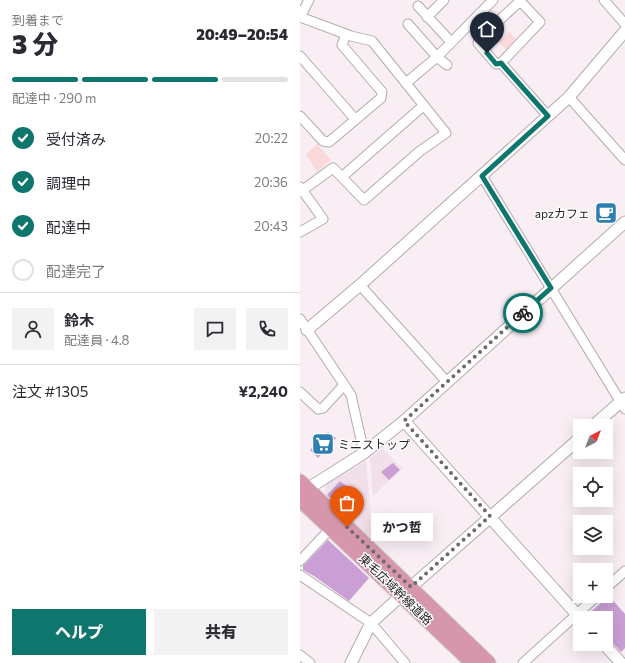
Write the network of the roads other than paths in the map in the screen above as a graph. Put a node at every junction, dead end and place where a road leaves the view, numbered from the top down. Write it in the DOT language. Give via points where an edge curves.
graph roads {
  1 [pos="309,0"];
  2 [pos="444,0"];
  3 [pos="493,0"];
  4 [pos="604,0"];
  5 [pos="418,6"];
  6 [pos="300,17"];
  7 [pos="427,17"];
  8 [pos="408,24"];
  9 [pos="625,24"];
  10 [pos="625,31"];
  11 [pos="346,34"];
  12 [pos="450,41"];
  13 [pos="300,56"];
  14 [pos="437,57"];
  15 [pos="501,63"];
  16 [pos="447,65"];
  17 [pos="406,83"];
  18 [pos="570,97"];
  19 [pos="423,106"];
  20 [pos="300,116"];
  21 [pos="548,116"];
  22 [pos="355,119"];
  23 [pos="625,160"];
  24 [pos="343,176"];
  25 [pos="482,176"];
  26 [pos="301,190"];
  27 [pos="625,222"];
  28 [pos="300,232"];
  29 [pos="360,285"];
  30 [pos="551,288"];
  31 [pos="300,319"];
  32 [pos="307,330"];
  33 [pos="447,382"];
  34 [pos="344,385"];
  35 [pos="300,392"];
  36 [pos="624,403"];
  37 [pos="602,419"];
  38 [pos="404,421"];
  39 [pos="573,444"];
  40 [pos="364,453"];
  41 [pos="302,491"];
  42 [pos="490,516"];
  43 [pos="331,528"];
  44 [pos="300,561"];
  45 [pos="625,571"];
  46 [pos="300,575"];
  47 [pos="613,582"];
  48 [pos="407,591"];
  49 [pos="590,603"];
  50 [pos="574,611"];
  51 [pos="583,611"];
  52 [pos="573,620"];
  53 [pos="371,623"];
  54 [pos="610,651"];
  55 [pos="300,655"];
  56 [pos="310,663"];
  57 [pos="351,663"];
  58 [pos="405,663"];
  59 [pos="473,663"];
  60 [pos="488,663"];
  61 [pos="523,663"];
  62 [pos="621,663"];
  1 -- 6 [label="street"];
  2 -- 7 [label="street"];
  3 -- 12 [label="street"];
  4 -- 9 [label="street"];
  5 -- 7 [label="street"];
  6 -- 11 [label="street"];
  7 -- 12 [label="street"];
  8 -- 14 [label="street"];
  10 -- 18 [label="street"];
  11 -- 17 [label="street" via="372,41"];
  11 -- 22 [label="street" via="342,46 382,92 381,98"];
  12 -- 14 [label="street"];
  13 -- 22 [label="street"];
  14 -- 16 [label="street"];
  14 -- 17 [label="street"];
  15 -- 15 [label="street" via="496,64 478,43 479,39 518,3 524,4 540,22"];
  15 -- 21 [label="street"];
  17 -- 19 [label="street"];
  18 -- 21 [label="street"];
  18 -- 23 [label="street"];
  19 -- 24 [label="street"];
  19 -- 24 [label="street" via="446,133 420,151 364,200"];
  20 -- 22 [label="street" via="323,142 329,142"];
  21 -- 25 [label="street"];
  24 -- 26 [label="street" via="333,168"];
  25 -- 29 [label="street"];
  25 -- 30 [label="street"];
  26 -- 28 [label="street" via="323,219"];
  27 -- 30 [label="street"];
  29 -- 32 [label="street"];
  29 -- 33 [label="street"];
  30 -- 33 [label="street"];
  30 -- 36 [label="street"];
  31 -- 32 [label="street"];
  32 -- 34 [label="street"];
  33 -- 38 [label="street"];
  34 -- 35 [label="street" via="318,409"];
  34 -- 40 [label="street" via="351,395"];
  36 -- 37 [label="street"];
  38 -- 40 [label="street"];
  38 -- 42 [label="street"];
  39 -- 42 [label="street"];
  40 -- 41 [label="street"];
  41 -- 43 [label="highway, 東毛広域幹線道路"];
  41 -- 48 [label="highway, 東毛広域幹線道路"];
  42 -- 48 [label="street"];
  42 -- 50 [label="street"];
  43 -- 44 [label="street"];
  43 -- 48 [label="highway, 東毛広域幹線道路"];
  45 -- 47 [label="street"];
  46 -- 53 [label="street"];
  48 -- 53 [label="street"];
  48 -- 59 [label="highway, 東毛広域幹線道路"];
  48 -- 60 [label="highway, 東毛広域幹線道路"];
  49 -- 51 [label="street"];
  52 -- 61 [label="street"];
  53 -- 57 [label="street"];
  53 -- 58 [label="street"];
  54 -- 62 [label="street"];
  55 -- 56 [label="street"];
}
